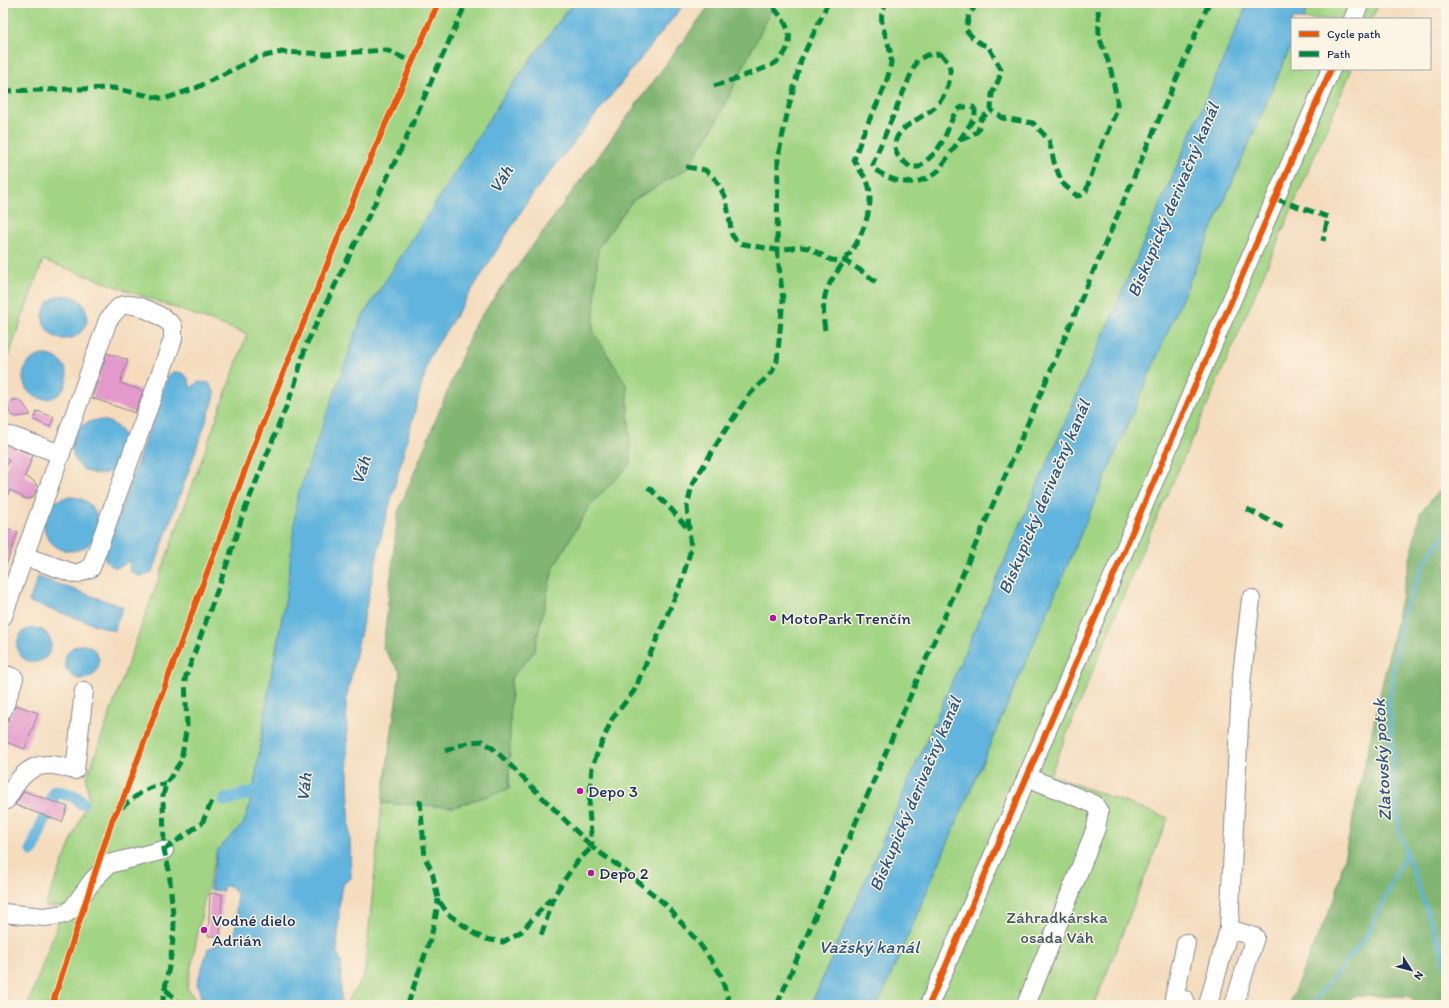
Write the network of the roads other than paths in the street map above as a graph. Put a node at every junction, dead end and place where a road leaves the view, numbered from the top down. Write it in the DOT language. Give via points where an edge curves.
graph roads {
  1 [pos="1360,3"];
  2 [pos="1353,18"];
  3 [pos="1332,70"];
  4 [pos="11,436"];
  5 [pos="61,454"];
  6 [pos="26,557"];
  7 [pos="1251,599"];
  8 [pos="3,616"];
  9 [pos="3,674"];
  10 [pos="84,691"];
  11 [pos="3,710"];
  12 [pos="1027,777"];
  13 [pos="3,800"];
  14 [pos="164,850"];
  15 [pos="3,913"];
  16 [pos="1230,929"];
  17 [pos="1186,942"];
  18 [pos="929,1005"];
  19 [pos="1026,1005"];
  20 [pos="1186,1005"];
  21 [pos="1208,1005"];
  22 [pos="1234,1005"];
  1 -- 2 [label="lane"];
  3 -- 12 [label="lane"];
  4 -- 5 [label="lane"];
  5 -- 6 [label="lane"];
  5 -- 6 [label="lane" via="108,320 121,306 128,305 149,310 166,319 173,326 173,339 91,568 76,574"];
  6 -- 8 [label="lane"];
  7 -- 16 [label="lane" via="1241,684"];
  9 -- 11 [label="lane" via="14,678"];
  10 -- 13 [label="lane" via="75,770 46,765 29,770 16,782 6,800"];
  12 -- 18 [label="lane"];
  12 -- 19 [label="lane" via="1094,804 1099,812 1096,828"];
  14 -- 15 [label="lane" via="109,864 65,914 44,917"];
  16 -- 21 [label="lane"];
  16 -- 22 [label="lane" via="1255,937"];
  17 -- 20 [label="lane" via="1174,998 1184,1000"];
}
